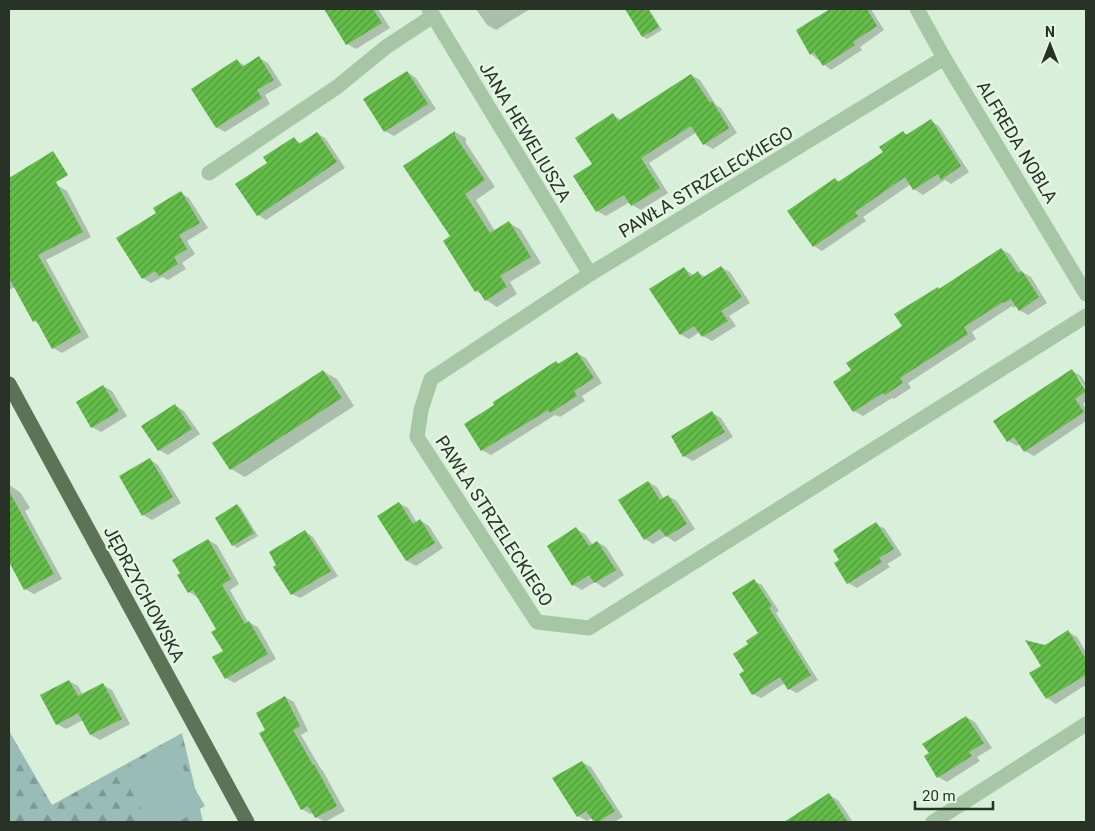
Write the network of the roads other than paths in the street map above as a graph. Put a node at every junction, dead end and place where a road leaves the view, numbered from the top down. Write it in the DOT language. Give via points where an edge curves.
graph roads {
  1 [pos="917,9"];
  2 [pos="431,12"];
  3 [pos="944,58"];
  4 [pos="210,173"];
  5 [pos="590,274"];
  6 [pos="1086,294"];
  7 [pos="1086,316"];
  8 [pos="9,384"];
  9 [pos="1086,724"];
  10 [pos="247,822"];
  11 [pos="933,822"];
  1 -- 3 [label="street, ALFREDA NOBLA"];
  2 -- 4 [label="street" via="337,87"];
  2 -- 5 [label="street, JANA HEWELIUSZA"];
  3 -- 5 [label="street, PAWŁA STRZELECKIEGO"];
  3 -- 6 [label="street, ALFREDA NOBLA"];
  5 -- 7 [label="street, PAWŁA STRZELECKIEGO" via="431,378 417,437 537,622 589,628"];
  8 -- 10 [label="main road, JĘDRZYCHOWSKA"];
  9 -- 11 [label="street"];
}
